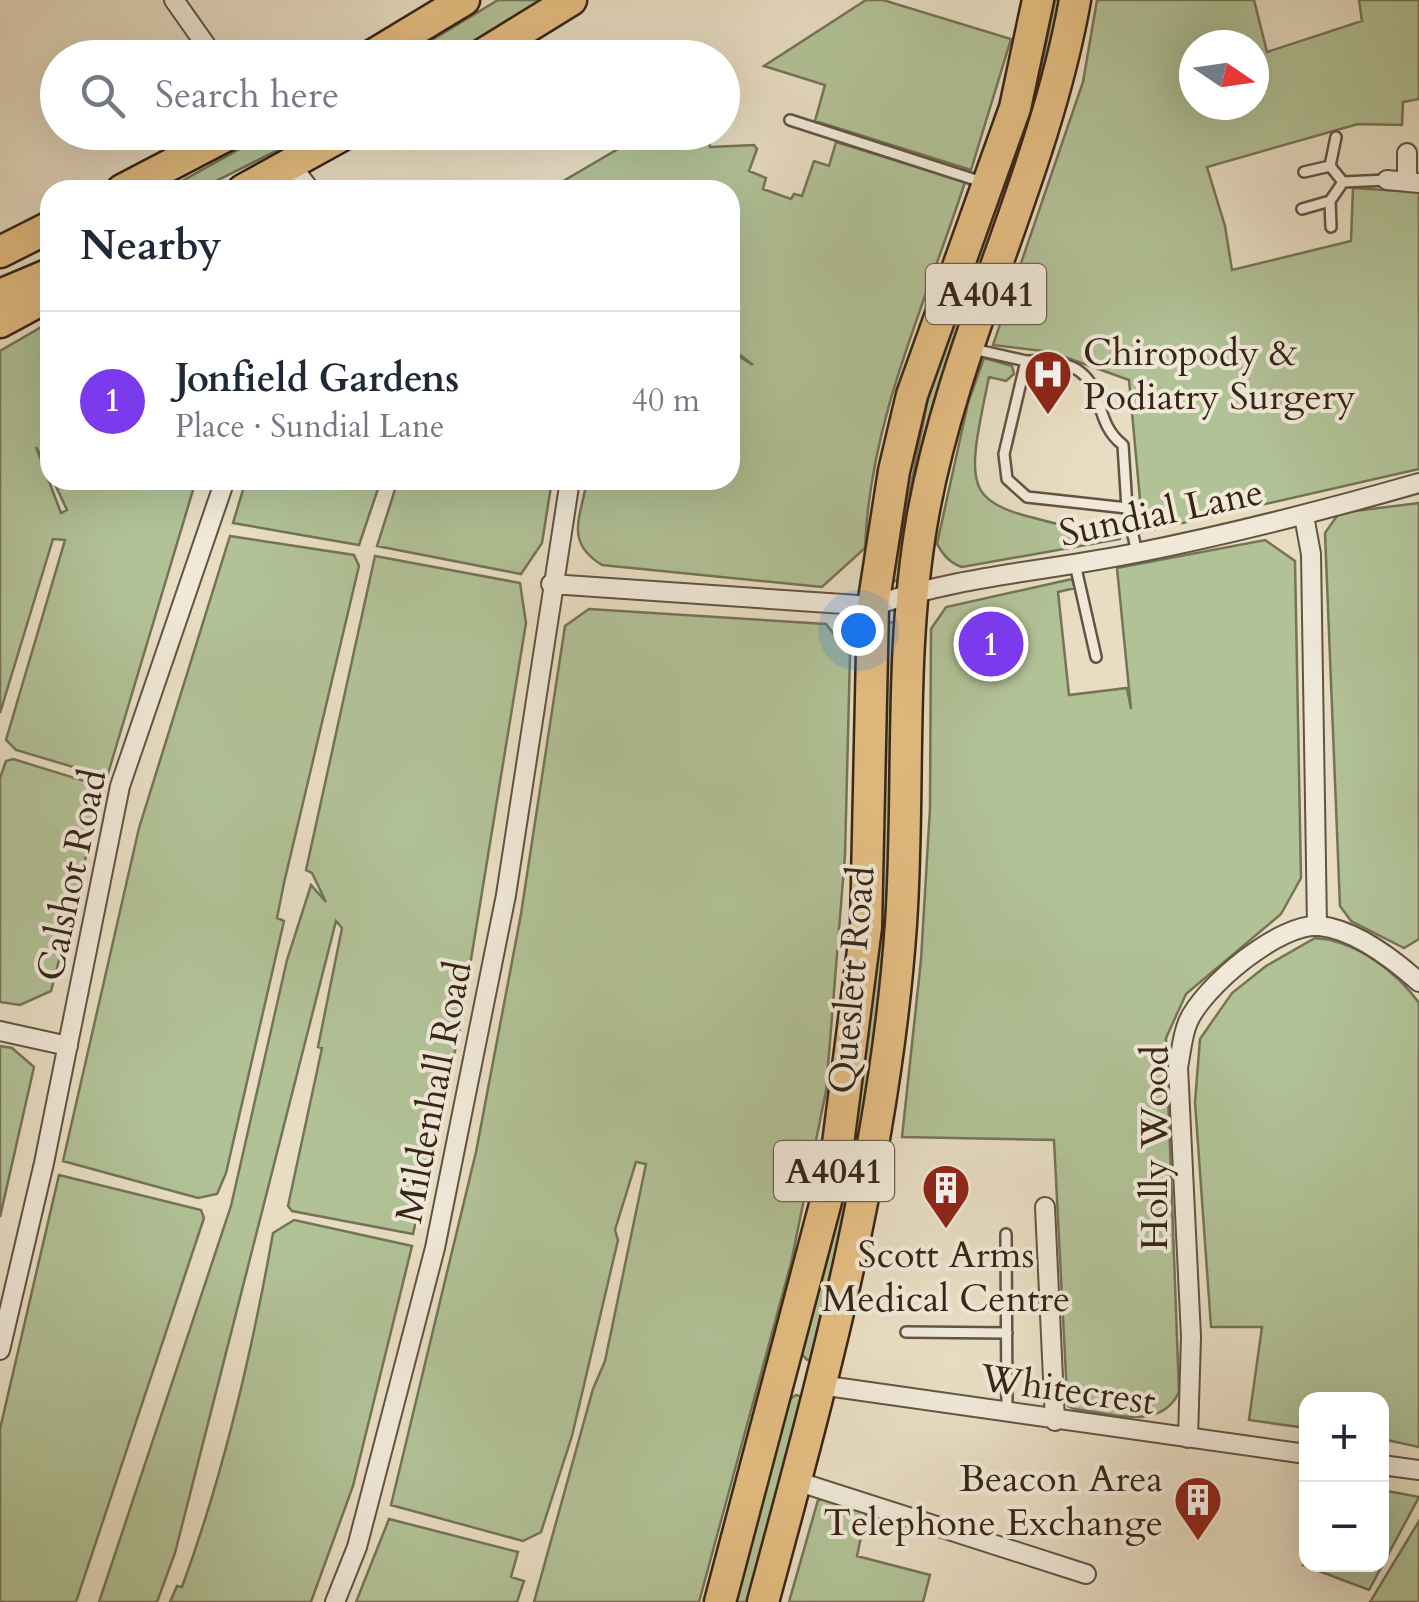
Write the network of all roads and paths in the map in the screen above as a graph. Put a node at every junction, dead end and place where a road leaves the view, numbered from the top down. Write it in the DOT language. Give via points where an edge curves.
graph roads {
  1 [pos="174,0"];
  2 [pos="464,0"];
  3 [pos="571,0"];
  4 [pos="1038,0"];
  5 [pos="1074,0"];
  6 [pos="202,40"];
  7 [pos="420,40"];
  8 [pos="506,40"];
  9 [pos="790,120"];
  10 [pos="1336,137"];
  11 [pos="199,150"];
  12 [pos="317,150"];
  13 [pos="1407,153"];
  14 [pos="292,165"];
  15 [pos="1330,166"];
  16 [pos="1304,172"];
  17 [pos="141,180"];
  18 [pos="263,180"];
  19 [pos="303,180"];
  20 [pos="1387,180"];
  21 [pos="1343,182"];
  22 [pos="1413,183"];
  23 [pos="989,184"];
  24 [pos="1330,201"];
  25 [pos="1302,209"];
  26 [pos="1332,227"];
  27 [pos="40,232"];
  28 [pos="0,252"];
  29 [pos="40,278"];
  30 [pos="0,295"];
  31 [pos="40,300"];
  32 [pos="0,322"];
  33 [pos="966,347"];
  34 [pos="1026,361"];
  35 [pos="1419,483"];
  36 [pos="222,490"];
  37 [pos="568,490"];
  38 [pos="1127,508"];
  39 [pos="1304,516"];
  40 [pos="1137,553"];
  41 [pos="1075,564"];
  42 [pos="551,584"];
  43 [pos="914,592"];
  44 [pos="873,606"];
  45 [pos="1096,657"];
  46 [pos="1316,926"];
  47 [pos="1419,982"];
  48 [pos="0,1030"];
  49 [pos="68,1046"];
  50 [pos="1045,1207"];
  51 [pos="1006,1234"];
  52 [pos="906,1332"];
  53 [pos="1007,1333"];
  54 [pos="0,1350"];
  55 [pos="782,1377"];
  56 [pos="820,1385"];
  57 [pos="1007,1414"];
  58 [pos="1055,1421"];
  59 [pos="1188,1438"];
  60 [pos="1299,1453"];
  61 [pos="1389,1465"];
  62 [pos="1419,1470"];
  63 [pos="796,1481"];
  64 [pos="1086,1574"];
  65 [pos="335,1602"];
  66 [pos="720,1602"];
  67 [pos="763,1602"];
  1 -- 6 [label="street"];
  2 -- 7 [label="highway"];
  3 -- 8 [label="highway"];
  4 -- 23 [label="highway, Queslett Road / A4041" via="1015,108"];
  5 -- 33 [label="highway, Queslett Road / A4041" via="1031,176"];
  9 -- 23 [label="lane"];
  10 -- 15 [label="lane"];
  11 -- 17 [label="highway"];
  12 -- 14 [label="highway"];
  13 -- 22 [label="street"];
  14 -- 18 [label="highway"];
  14 -- 19 [label="street"];
  15 -- 16 [label="lane"];
  15 -- 21 [label="lane"];
  20 -- 21 [label="lane"];
  20 -- 22 [label="street"];
  21 -- 24 [label="lane"];
  23 -- 44 [label="highway, Queslett Road / A4041" via="912,395"];
  24 -- 25 [label="lane"];
  24 -- 26 [label="lane"];
  27 -- 28 [label="highway"];
  29 -- 30 [label="highway"];
  31 -- 32 [label="highway"];
  33 -- 34 [label="lane"];
  33 -- 43 [label="highway, Queslett Road / A4041" via="931,474"];
  34 -- 38 [label="lane" via="1066,366 1098,392 1110,435 1123,446"];
  34 -- 38 [label="lane" via="1004,454 1008,479 1027,497"];
  35 -- 39 [label="street, Sundial Lane"];
  36 -- 49 [label="street, Calshot Road" via="120,786"];
  37 -- 42 [label="street, Mildenhall Road"];
  38 -- 40 [label="lane"];
  39 -- 40 [label="street, Sundial Lane"];
  39 -- 46 [label="street"];
  40 -- 41 [label="street, Sundial Lane"];
  41 -- 43 [label="street, Sundial Lane"];
  41 -- 45 [label="lane"];
  42 -- 44 [label="street"];
  42 -- 65 [label="street, Mildenhall Road" via="506,895 435,1248 357,1548"];
  43 -- 44 [label="street"];
  43 -- 56 [label="highway, Queslett Road / A4041" via="901,926 877,1126"];
  44 -- 55 [label="highway, Queslett Road / A4041" via="860,995 835,1167"];
  46 -- 47 [label="street" via="1368,946"];
  46 -- 59 [label="street, Holly Wood" via="1285,934 1248,957 1201,999 1187,1024 1178,1067"];
  48 -- 49 [label="street"];
  49 -- 54 [label="street, Calshot Road"];
  50 -- 58 [label="street"];
  51 -- 53 [label="lane"];
  52 -- 53 [label="lane"];
  53 -- 57 [label="lane"];
  55 -- 56 [label="highway"];
  55 -- 66 [label="highway, Queslett Road / A4041"];
  56 -- 57 [label="street, Whitecrest"];
  56 -- 63 [label="highway, Queslett Road / A4041"];
  57 -- 58 [label="street, Whitecrest"];
  58 -- 59 [label="street, Whitecrest"];
  59 -- 60 [label="street, Whitecrest"];
  61 -- 62 [label="street"];
  63 -- 64 [label="street"];
  63 -- 67 [label="highway, Queslett Road / A4041"];
}
